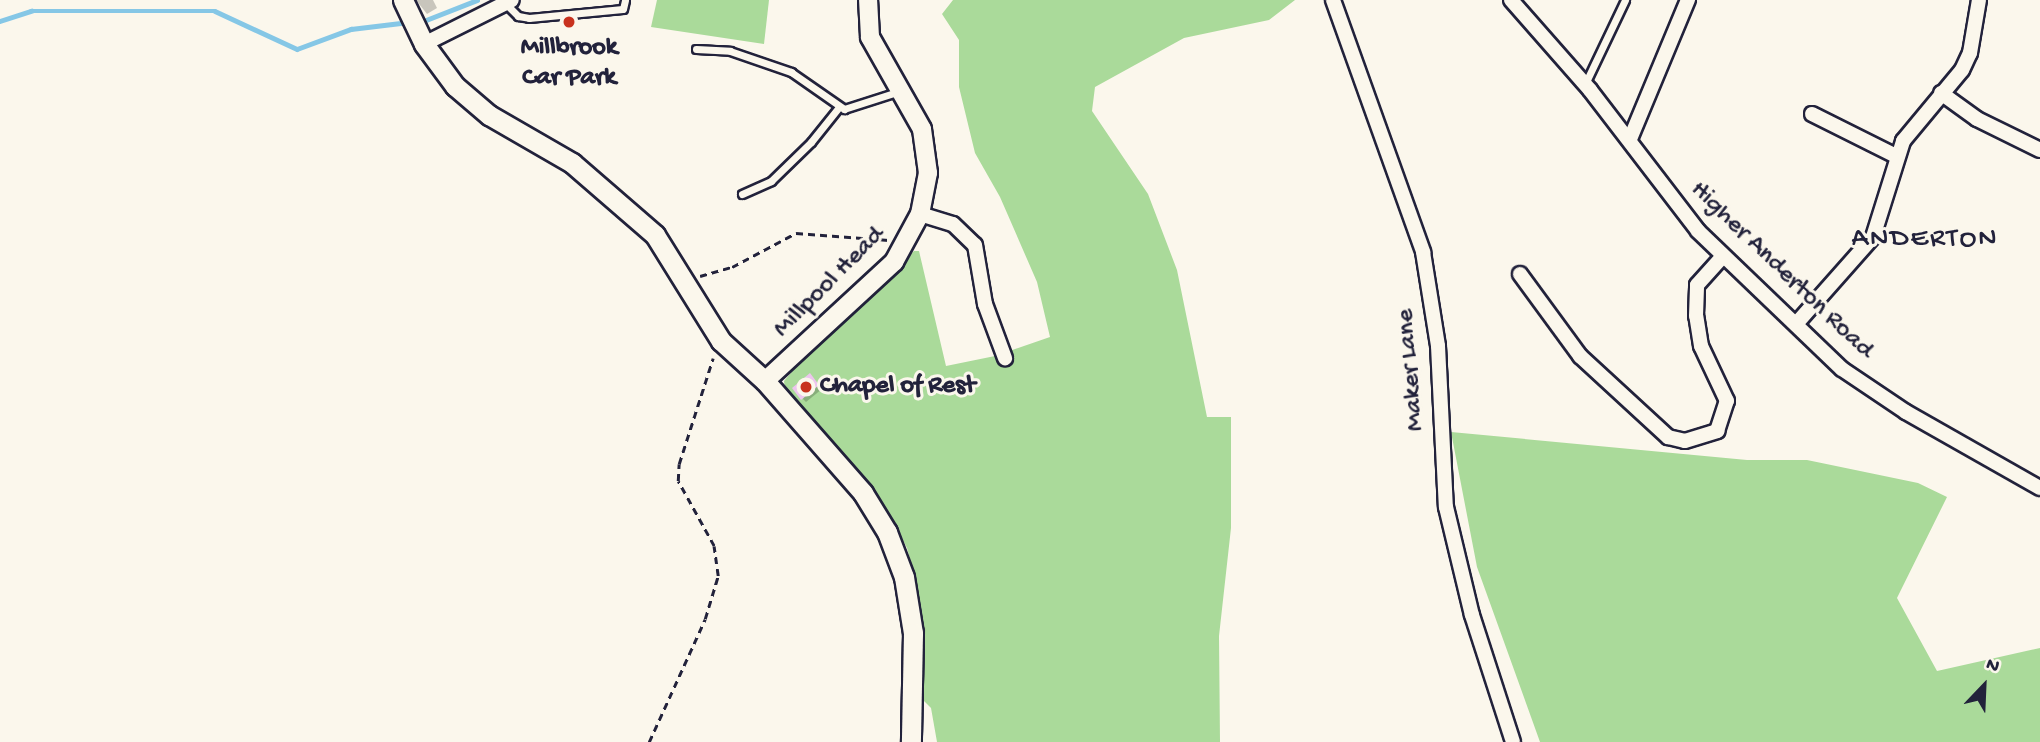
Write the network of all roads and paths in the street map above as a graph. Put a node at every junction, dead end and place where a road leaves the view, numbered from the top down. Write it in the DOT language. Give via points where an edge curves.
graph roads {
  1 [pos="625,0"];
  2 [pos="868,0"];
  3 [pos="1333,0"];
  4 [pos="1511,0"];
  5 [pos="1625,0"];
  6 [pos="1688,0"];
  7 [pos="1979,0"];
  8 [pos="509,2"];
  9 [pos="413,21"];
  10 [pos="696,49"];
  11 [pos="1585,84"];
  12 [pos="903,90"];
  13 [pos="1941,93"];
  14 [pos="839,107"];
  15 [pos="1812,114"];
  16 [pos="1630,139"];
  17 [pos="2040,150"];
  18 [pos="1896,156"];
  19 [pos="741,194"];
  20 [pos="920,214"];
  21 [pos="908,243"];
  22 [pos="1723,257"];
  23 [pos="680,274"];
  24 [pos="1520,274"];
  25 [pos="1796,324"];
  26 [pos="721,341"];
  27 [pos="1005,358"];
  28 [pos="765,381"];
  29 [pos="2040,488"];
  30 [pos="649,742"];
  31 [pos="911,742"];
  32 [pos="1513,742"];
  1 -- 8 [label="lane" via="623,9 529,18 518,16"];
  2 -- 12 [label="street, Millpool Head" via="870,37"];
  3 -- 32 [label="street, Maker Lane" via="1423,252 1438,346 1446,507 1472,615"];
  4 -- 11 [label="street, Higher Anderton Road"];
  5 -- 11 [label="lane"];
  6 -- 16 [label="street"];
  7 -- 13 [label="street" via="1970,53"];
  8 -- 9 [label="street"];
  9 -- 23 [label="main road" via="455,86 489,115 572,163 645,226"];
  10 -- 14 [label="lane" via="730,51 791,72"];
  11 -- 16 [label="street, Higher Anderton Road"];
  12 -- 14 [label="lane" via="854,109"];
  12 -- 20 [label="street, Millpool Head" via="922,129 927,152"];
  13 -- 17 [label="street" via="1977,119"];
  13 -- 18 [label="street" via="1917,120"];
  14 -- 19 [label="lane" via="771,181"];
  15 -- 18 [label="street"];
  16 -- 22 [label="street, Higher Anderton Road" via="1664,191"];
  18 -- 25 [label="street" via="1873,237"];
  20 -- 21 [label="street, Millpool Head"];
  20 -- 27 [label="street" via="953,224 975,245 985,304"];
  21 -- 23 [label="path" via="804,232 781,238 714,275"];
  21 -- 28 [label="street, Millpool Head" via="894,262"];
  22 -- 24 [label="street" via="1697,285 1696,316 1701,346 1727,401 1717,430 1685,442 1668,436 1580,356"];
  22 -- 25 [label="street, Higher Anderton Road"];
  23 -- 26 [label="main road"];
  25 -- 29 [label="street, Higher Anderton Road" via="1872,391"];
  26 -- 28 [label="main road"];
  26 -- 30 [label="path" via="678,473 678,481 714,546 718,576 705,619"];
  28 -- 31 [label="main road" via="863,493 887,532 904,577 913,633"];
}
